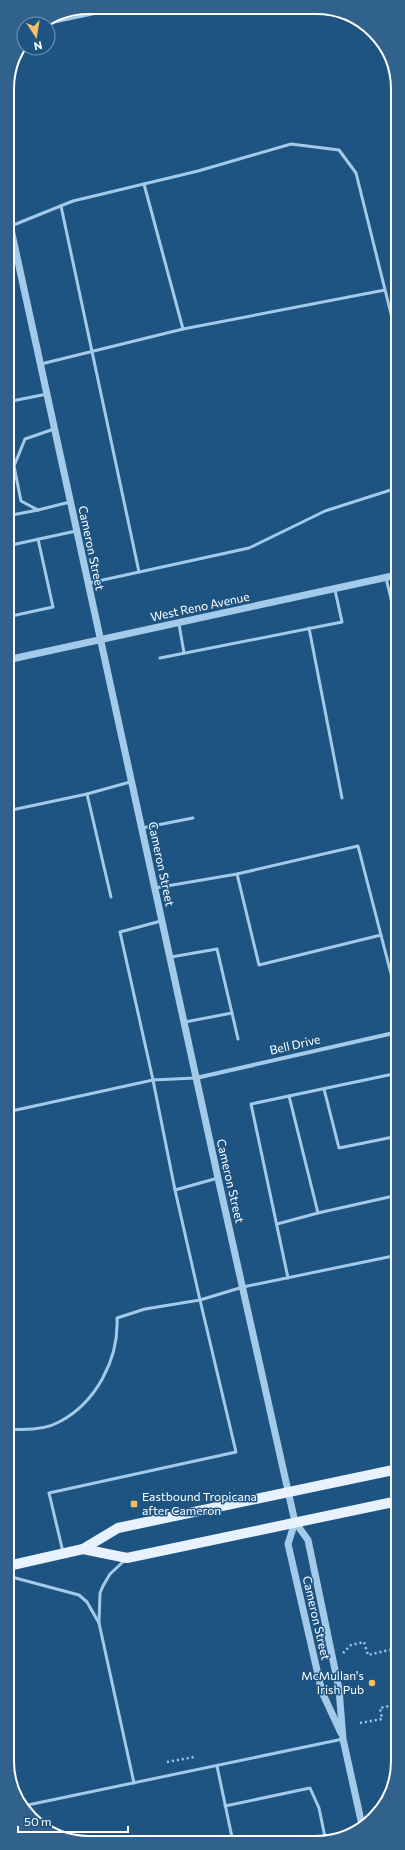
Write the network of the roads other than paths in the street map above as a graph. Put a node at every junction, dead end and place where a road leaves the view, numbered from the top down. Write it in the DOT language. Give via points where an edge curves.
graph roads {
  1 [pos="92,14"];
  2 [pos="58,21"];
  3 [pos="144,184"];
  4 [pos="61,206"];
  5 [pos="14,224"];
  6 [pos="14,248"];
  7 [pos="385,290"];
  8 [pos="391,314"];
  9 [pos="183,329"];
  10 [pos="93,352"];
  11 [pos="40,364"];
  12 [pos="47,394"];
  13 [pos="14,401"];
  14 [pos="54,429"];
  15 [pos="391,490"];
  16 [pos="70,502"];
  17 [pos="38,510"];
  18 [pos="14,515"];
  19 [pos="76,531"];
  20 [pos="38,539"];
  21 [pos="14,544"];
  22 [pos="139,572"];
  23 [pos="391,577"];
  24 [pos="386,578"];
  25 [pos="88,583"];
  26 [pos="335,589"];
  27 [pos="391,597"];
  28 [pos="14,615"];
  29 [pos="179,623"];
  30 [pos="309,628"];
  31 [pos="100,640"];
  32 [pos="184,653"];
  33 [pos="14,658"];
  34 [pos="160,658"];
  35 [pos="132,781"];
  36 [pos="88,794"];
  37 [pos="342,798"];
  38 [pos="14,810"];
  39 [pos="193,818"];
  40 [pos="142,828"];
  41 [pos="237,874"];
  42 [pos="155,888"];
  43 [pos="111,897"];
  44 [pos="162,921"];
  45 [pos="381,935"];
  46 [pos="170,957"];
  47 [pos="391,973"];
  48 [pos="232,1013"];
  49 [pos="185,1022"];
  50 [pos="391,1034"];
  51 [pos="238,1039"];
  52 [pos="391,1075"];
  53 [pos="196,1078"];
  54 [pos="153,1080"];
  55 [pos="324,1089"];
  56 [pos="289,1096"];
  57 [pos="14,1111"];
  58 [pos="391,1137"];
  59 [pos="218,1178"];
  60 [pos="175,1190"];
  61 [pos="391,1197"];
  62 [pos="318,1213"];
  63 [pos="277,1224"];
  64 [pos="391,1256"];
  65 [pos="288,1278"];
  66 [pos="243,1287"];
  67 [pos="200,1300"];
  68 [pos="14,1430"];
  69 [pos="391,1470"];
  70 [pos="288,1492"];
  71 [pos="391,1502"];
  72 [pos="295,1522"];
  73 [pos="83,1549"];
  74 [pos="63,1554"];
  75 [pos="126,1558"];
  76 [pos="14,1565"];
  77 [pos="14,1578"];
  78 [pos="99,1623"];
  79 [pos="343,1739"];
  80 [pos="217,1766"];
  81 [pos="134,1783"];
  82 [pos="29,1805"];
  83 [pos="225,1806"];
  84 [pos="361,1820"];
  85 [pos="325,1835"];
  86 [pos="232,1836"];
  1 -- 2 [label="lane"];
  3 -- 4 [label="lane"];
  3 -- 7 [label="lane" via="198,172 291,144 339,150 356,173"];
  3 -- 9 [label="lane"];
  4 -- 5 [label="lane"];
  4 -- 10 [label="lane"];
  6 -- 11 [label="street, Cameron Street"];
  7 -- 8 [label="lane"];
  7 -- 9 [label="lane"];
  9 -- 10 [label="lane"];
  10 -- 11 [label="lane"];
  10 -- 22 [label="lane"];
  11 -- 12 [label="street, Cameron Street"];
  12 -- 13 [label="lane"];
  12 -- 14 [label="street, Cameron Street"];
  14 -- 16 [label="street, Cameron Street"];
  14 -- 17 [label="lane" via="25,439 14,466 21,501"];
  15 -- 22 [label="lane" via="325,512 249,548"];
  16 -- 17 [label="lane"];
  16 -- 19 [label="street, Cameron Street"];
  17 -- 18 [label="lane"];
  19 -- 20 [label="lane"];
  19 -- 25 [label="street, Cameron Street"];
  20 -- 21 [label="lane"];
  20 -- 28 [label="lane" via="53,607"];
  22 -- 25 [label="lane"];
  23 -- 24 [label="street, West Reno Avenue"];
  24 -- 26 [label="street, West Reno Avenue"];
  24 -- 27 [label="lane"];
  25 -- 31 [label="street, Cameron Street"];
  26 -- 29 [label="street, West Reno Avenue"];
  26 -- 30 [label="lane" via="342,622"];
  29 -- 31 [label="street, West Reno Avenue"];
  29 -- 32 [label="lane"];
  30 -- 32 [label="lane"];
  30 -- 37 [label="lane"];
  31 -- 33 [label="street, West Reno Avenue"];
  31 -- 35 [label="street, Cameron Street"];
  32 -- 34 [label="lane"];
  35 -- 36 [label="lane"];
  35 -- 40 [label="street, Cameron Street"];
  36 -- 38 [label="lane"];
  36 -- 43 [label="lane"];
  39 -- 40 [label="lane"];
  40 -- 42 [label="street, Cameron Street"];
  41 -- 42 [label="lane"];
  41 -- 45 [label="lane" via="358,846"];
  41 -- 45 [label="lane" via="259,965"];
  42 -- 44 [label="street, Cameron Street"];
  44 -- 46 [label="street, Cameron Street"];
  44 -- 54 [label="lane" via="120,932"];
  45 -- 47 [label="lane"];
  46 -- 48 [label="lane" via="217,950"];
  46 -- 49 [label="street, Cameron Street"];
  48 -- 49 [label="lane"];
  48 -- 51 [label="lane"];
  49 -- 53 [label="street, Cameron Street"];
  50 -- 53 [label="street, Bell Drive"];
  52 -- 55 [label="lane"];
  53 -- 54 [label="lane"];
  53 -- 59 [label="street, Cameron Street"];
  54 -- 57 [label="lane"];
  54 -- 60 [label="lane"];
  55 -- 56 [label="lane"];
  55 -- 58 [label="lane" via="340,1148"];
  56 -- 62 [label="lane"];
  56 -- 63 [label="lane" via="251,1104"];
  59 -- 60 [label="lane"];
  59 -- 66 [label="street, Cameron Street"];
  60 -- 67 [label="lane"];
  61 -- 62 [label="lane"];
  62 -- 63 [label="lane"];
  63 -- 65 [label="lane"];
  64 -- 65 [label="lane"];
  65 -- 66 [label="lane"];
  66 -- 67 [label="lane"];
  66 -- 70 [label="street, Cameron Street"];
  67 -- 68 [label="lane" via="146,1309 117,1318 118,1331 110,1366 88,1400 58,1423 24,1431"];
  67 -- 74 [label="lane" via="236,1452 49,1493"];
  69 -- 70 [label="main road"];
  70 -- 72 [label="street, Cameron Street"];
  70 -- 73 [label="main road" via="118,1528"];
  71 -- 72 [label="main road"];
  72 -- 75 [label="main road"];
  72 -- 79 [label="street, Cameron Street" via="308,1540 339,1689"];
  72 -- 79 [label="street, Cameron Street" via="288,1544 322,1692"];
  73 -- 74 [label="main road"];
  73 -- 75 [label="main road"];
  74 -- 76 [label="main road"];
  75 -- 78 [label="lane" via="110,1574 103,1586 100,1594"];
  77 -- 78 [label="lane" via="79,1595 87,1602"];
  78 -- 81 [label="lane"];
  79 -- 80 [label="lane"];
  79 -- 84 [label="street, Cameron Street"];
  80 -- 81 [label="lane"];
  80 -- 83 [label="lane"];
  81 -- 82 [label="lane"];
  83 -- 85 [label="lane" via="310,1788 319,1808"];
  83 -- 86 [label="lane"];
}
